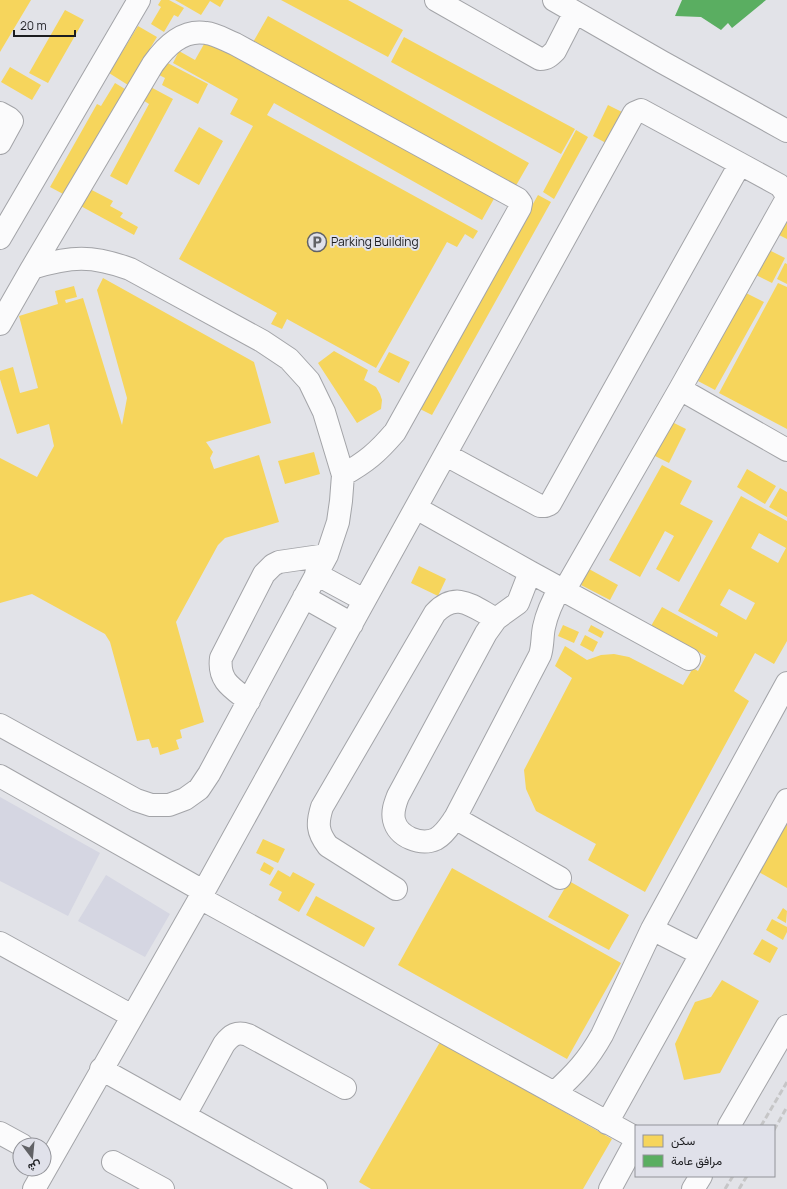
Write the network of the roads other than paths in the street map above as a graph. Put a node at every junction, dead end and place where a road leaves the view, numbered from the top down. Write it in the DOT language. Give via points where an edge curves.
graph roads {
  1 [pos="138,0"];
  2 [pos="436,0"];
  3 [pos="554,0"];
  4 [pos="575,12"];
  5 [pos="0,113"];
  6 [pos="787,131"];
  7 [pos="0,143"];
  8 [pos="740,164"];
  9 [pos="8,207"];
  10 [pos="0,238"];
  11 [pos="32,268"];
  12 [pos="3,312"];
  13 [pos="680,389"];
  14 [pos="787,450"];
  15 [pos="446,455"];
  16 [pos="343,475"];
  17 [pos="416,508"];
  18 [pos="327,555"];
  19 [pos="530,572"];
  20 [pos="316,574"];
  21 [pos="562,590"];
  22 [pos="304,597"];
  23 [pos="364,600"];
  24 [pos="505,613"];
  25 [pos="352,624"];
  26 [pos="544,628"];
  27 [pos="689,659"];
  28 [pos="787,683"];
  29 [pos="249,701"];
  30 [pos="0,724"];
  31 [pos="0,776"];
  32 [pos="787,800"];
  33 [pos="455,818"];
  34 [pos="560,878"];
  35 [pos="396,889"];
  36 [pos="201,894"];
  37 [pos="652,929"];
  38 [pos="0,943"];
  39 [pos="701,954"];
  40 [pos="132,1016"];
  41 [pos="787,1026"];
  42 [pos="101,1069"];
  43 [pos="344,1088"];
  44 [pos="554,1093"];
  45 [pos="185,1115"];
  46 [pos="607,1123"];
  47 [pos="730,1125"];
  48 [pos="0,1133"];
  49 [pos="635,1139"];
  50 [pos="12,1140"];
  51 [pos="635,1142"];
  52 [pos="52,1151"];
  53 [pos="114,1162"];
  54 [pos="39,1177"];
  55 [pos="700,1177"];
  56 [pos="310,1188"];
  57 [pos="34,1189"];
  58 [pos="163,1189"];
  59 [pos="610,1189"];
  60 [pos="693,1189"];
  1 -- 9 [label="street"];
  2 -- 4 [label="street" via="540,59 545,59 554,51"];
  3 -- 4 [label="street"];
  4 -- 6 [label="street"];
  5 -- 7 [label="street" via="12,121"];
  8 -- 13 [label="street" via="779,185 786,194 786,200"];
  8 -- 15 [label="street" via="550,504 540,506"];
  8 -- 15 [label="street" via="644,111 638,110 634,113"];
  9 -- 10 [label="street"];
  11 -- 12 [label="street"];
  11 -- 16 [label="street" via="73,258 112,262 130,269 289,358 309,381 324,412"];
  11 -- 16 [label="street" via="153,64 174,40 189,34 205,32 235,44 518,199 521,203 520,208 395,432 380,450"];
  13 -- 14 [label="street"];
  13 -- 21 [label="street"];
  15 -- 17 [label="street"];
  16 -- 18 [label="street" via="338,522"];
  17 -- 19 [label="street"];
  17 -- 23 [label="street"];
  18 -- 20 [label="street"];
  18 -- 29 [label="street" via="280,562 264,574 221,658 220,665 228,684"];
  19 -- 21 [label="street"];
  19 -- 24 [label="street" via="520,598"];
  20 -- 22 [label="street"];
  20 -- 23 [label="street"];
  21 -- 26 [label="street" via="554,599"];
  21 -- 27 [label="street"];
  22 -- 25 [label="street"];
  22 -- 29 [label="street"];
  23 -- 25 [label="street"];
  24 -- 26 [label="street" via="522,610"];
  24 -- 33 [label="street" via="486,633 393,808 394,821 400,832 411,840 424,842 436,839"];
  24 -- 35 [label="street" via="459,601 441,606 322,807 318,827 321,837 328,846"];
  25 -- 36 [label="street"];
  26 -- 33 [label="street" via="540,655"];
  28 -- 37 [label="street"];
  29 -- 30 [label="street" via="199,788 185,799 169,805 151,805 136,800"];
  31 -- 36 [label="street"];
  32 -- 39 [label="street"];
  33 -- 34 [label="street"];
  36 -- 40 [label="street"];
  36 -- 44 [label="street"];
  37 -- 39 [label="street"];
  37 -- 44 [label="street" via="593,1051 582,1066"];
  38 -- 40 [label="street"];
  39 -- 46 [label="street"];
  40 -- 42 [label="street"];
  41 -- 47 [label="street"];
  42 -- 45 [label="street"];
  42 -- 52 [label="street"];
  43 -- 45 [label="street" via="241,1033 228,1038"];
  44 -- 46 [label="street"];
  45 -- 56 [label="street"];
  46 -- 49 [label="street"];
  48 -- 50 [label="street"];
  51 -- 59 [label="street"];
  53 -- 58 [label="street"];
  54 -- 57 [label="street"];
  55 -- 60 [label="street"];
}
